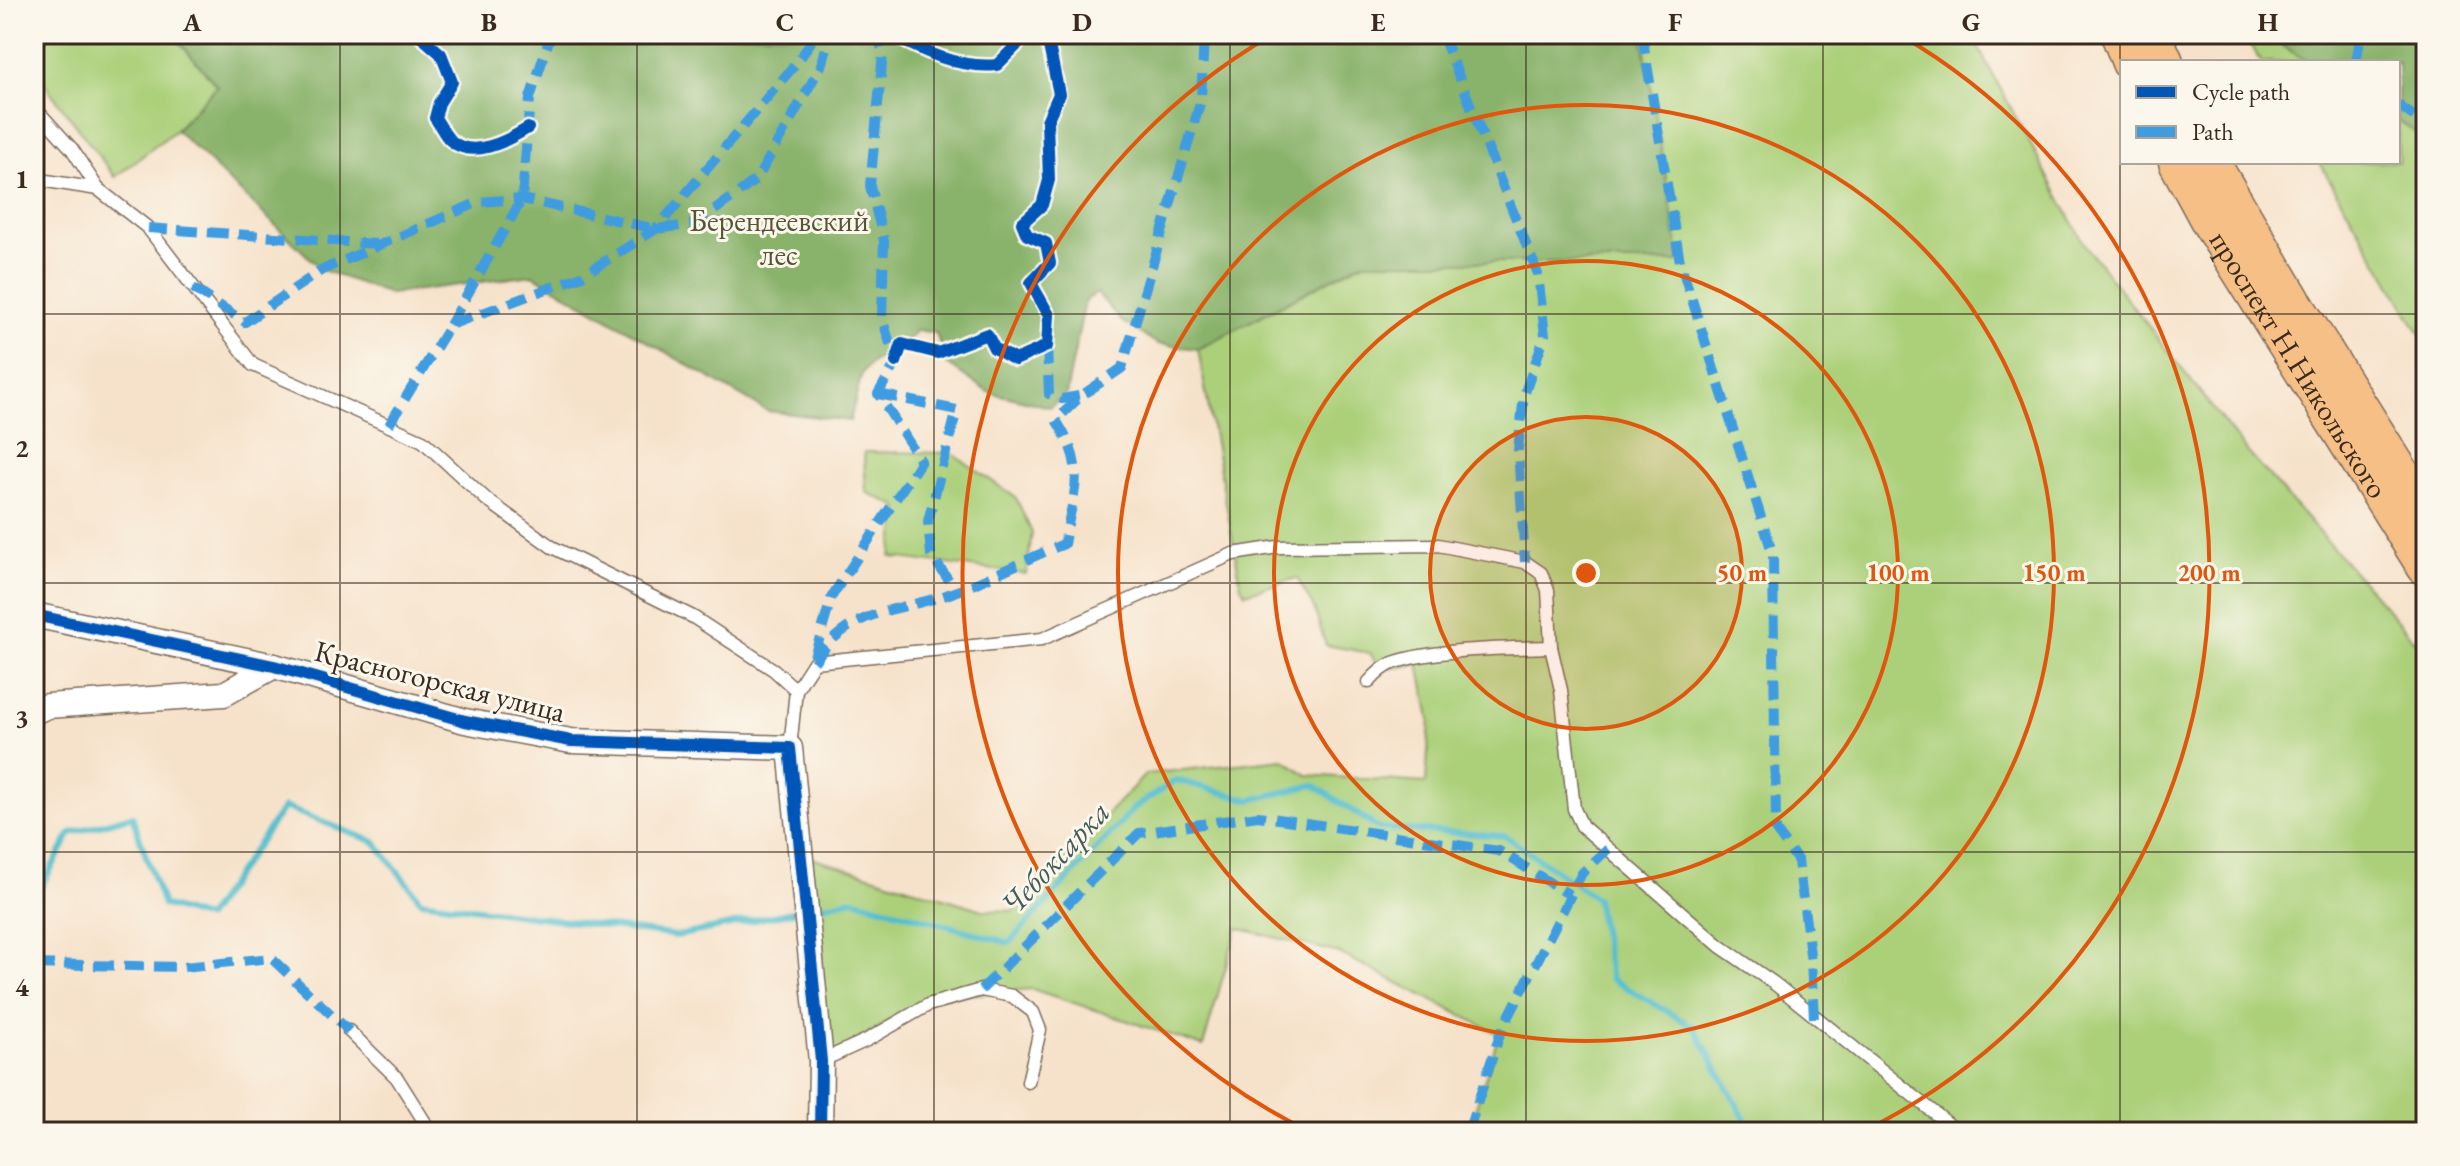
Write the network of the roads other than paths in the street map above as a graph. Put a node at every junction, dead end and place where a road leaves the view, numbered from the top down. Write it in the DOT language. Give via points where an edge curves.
graph roads {
  1 [pos="2120,34"];
  2 [pos="2151,34"];
  3 [pos="2130,60"];
  4 [pos="2163,60"];
  5 [pos="34,107"];
  6 [pos="34,132"];
  7 [pos="2179,164"];
  8 [pos="2211,164"];
  9 [pos="35,185"];
  10 [pos="98,189"];
  11 [pos="2426,514"];
  12 [pos="2426,566"];
  13 [pos="34,615"];
  14 [pos="1551,647"];
  15 [pos="274,666"];
  16 [pos="1369,682"];
  17 [pos="796,690"];
  18 [pos="34,712"];
  19 [pos="790,748"];
  20 [pos="349,1031"];
  21 [pos="821,1061"];
  22 [pos="1028,1082"];
  23 [pos="431,1132"];
  24 [pos="820,1132"];
  25 [pos="1958,1132"];
  1 -- 3 [label="main road"];
  2 -- 4 [label="main road"];
  5 -- 10 [label="lane" via="72,149"];
  6 -- 9 [label="lane"];
  7 -- 12 [label="main road, проспект Н.Никольского"];
  8 -- 11 [label="main road, проспект Н.Никольского"];
  9 -- 10 [label="lane"];
  10 -- 17 [label="lane" via="148,228 253,365 423,441 487,500 552,547 693,617"];
  13 -- 15 [label="street, Красногорская улица"];
  14 -- 16 [label="lane" via="1394,662"];
  14 -- 17 [label="lane" via="1548,590 1541,573 1525,562 1438,545 1278,547 1233,554 1042,639 814,662"];
  14 -- 25 [label="lane" via="1574,809 1582,826 1720,946"];
  15 -- 18 [label="street, Красногорская улица" via="224,694 47,706"];
  15 -- 19 [label="street, Красногорская улица" via="465,721 571,741"];
  17 -- 19 [label="lane"];
  19 -- 21 [label="street"];
  20 -- 23 [label="lane" via="397,1078"];
  21 -- 22 [label="lane" via="928,1005 981,990 1012,996 1033,1012 1040,1030"];
  21 -- 24 [label="street"];
}
